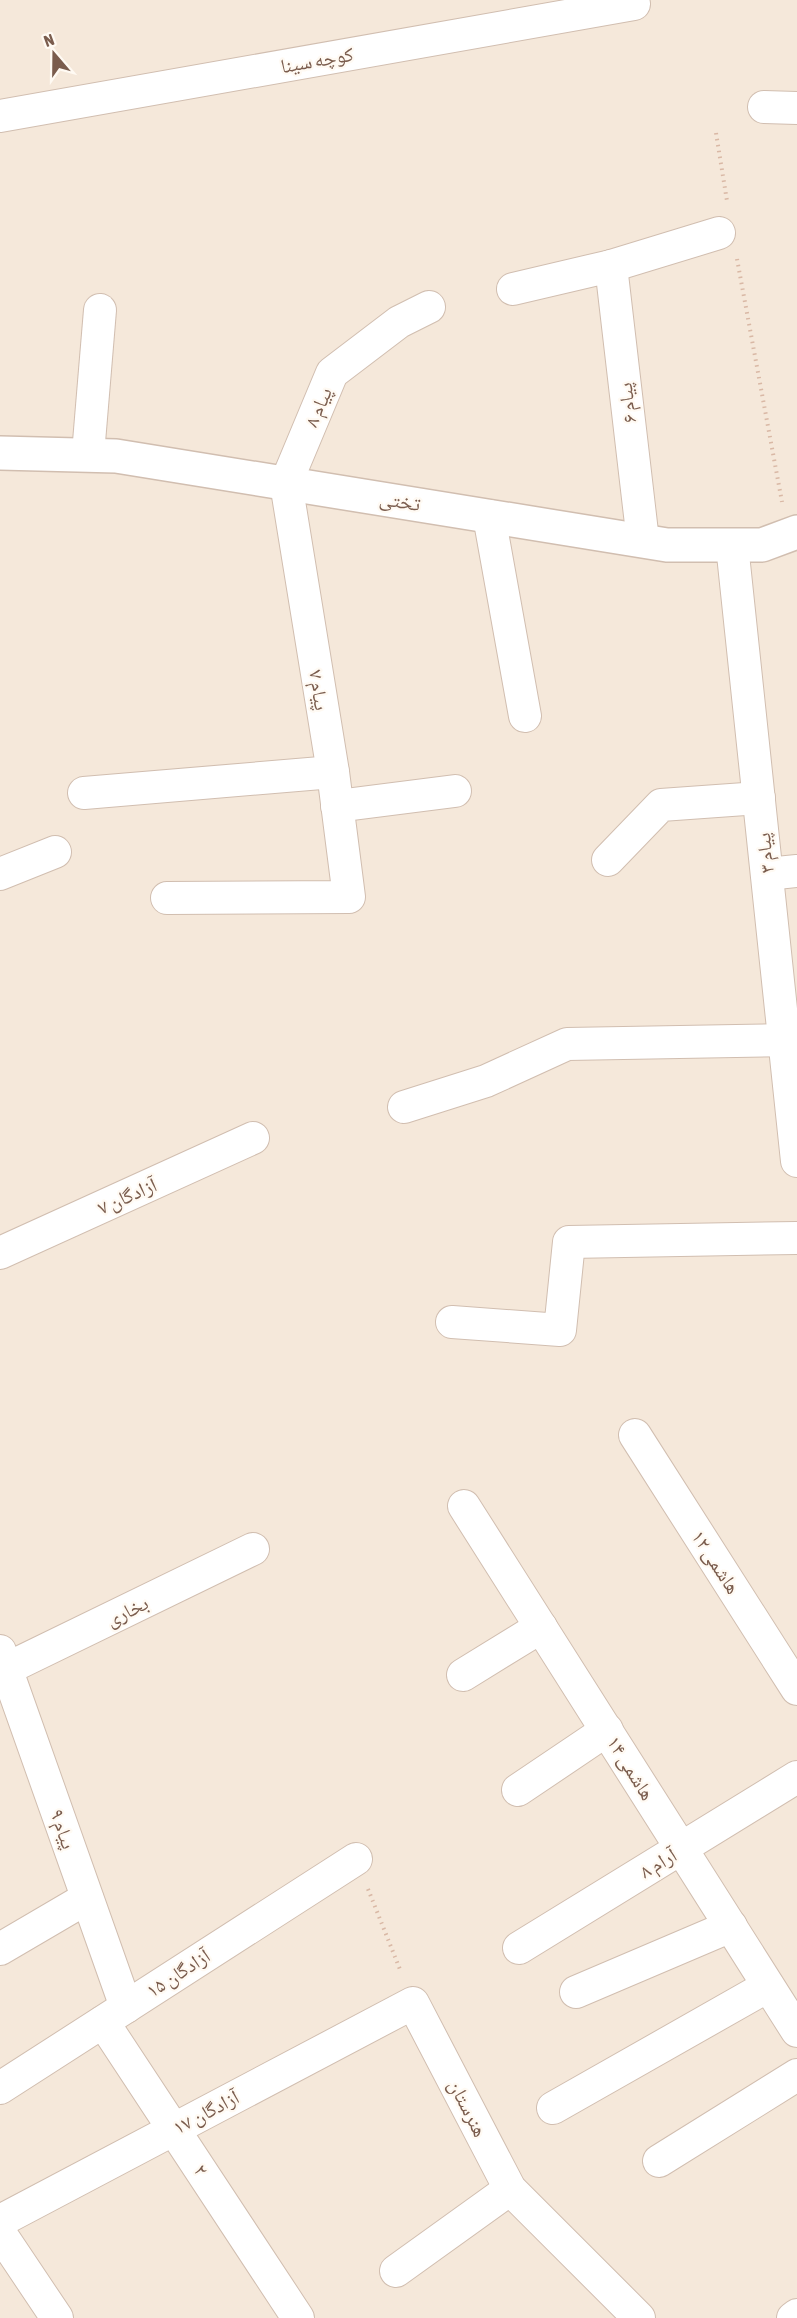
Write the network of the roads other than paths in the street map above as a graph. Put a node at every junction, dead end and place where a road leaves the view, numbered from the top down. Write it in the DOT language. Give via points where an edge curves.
graph roads {
  1 [pos="634,4"];
  2 [pos="764,107"];
  3 [pos="797,108"];
  4 [pos="0,116"];
  5 [pos="728,234"];
  6 [pos="611,266"];
  7 [pos="513,289"];
  8 [pos="429,307"];
  9 [pos="100,310"];
  10 [pos="0,453"];
  11 [pos="88,454"];
  12 [pos="286,483"];
  13 [pos="489,516"];
  14 [pos="793,534"];
  15 [pos="643,541"];
  16 [pos="732,545"];
  17 [pos="525,716"];
  18 [pos="333,772"];
  19 [pos="455,792"];
  20 [pos="84,794"];
  21 [pos="759,798"];
  22 [pos="337,806"];
  23 [pos="55,852"];
  24 [pos="608,860"];
  25 [pos="782,872"];
  26 [pos="0,873"];
  27 [pos="167,898"];
  28 [pos="790,1040"];
  29 [pos="404,1107"];
  30 [pos="253,1138"];
  31 [pos="797,1161"];
  32 [pos="797,1238"];
  33 [pos="0,1253"];
  34 [pos="452,1322"];
  35 [pos="635,1435"];
  36 [pos="464,1506"];
  37 [pos="254,1549"];
  38 [pos="541,1627"];
  39 [pos="2,1664"];
  40 [pos="463,1675"];
  41 [pos="797,1689"];
  42 [pos="607,1730"];
  43 [pos="797,1777"];
  44 [pos="518,1790"];
  45 [pos="682,1848"];
  46 [pos="356,1859"];
  47 [pos="87,1898"];
  48 [pos="730,1926"];
  49 [pos="0,1948"];
  50 [pos="519,1948"];
  51 [pos="768,1986"];
  52 [pos="576,1992"];
  53 [pos="413,2003"];
  54 [pos="114,2014"];
  55 [pos="797,2031"];
  56 [pos="797,2075"];
  57 [pos="0,2088"];
  58 [pos="553,2108"];
  59 [pos="174,2129"];
  60 [pos="659,2162"];
  61 [pos="510,2189"];
  62 [pos="0,2221"];
  63 [pos="0,2233"];
  64 [pos="396,2271"];
  65 [pos="57,2318"];
  66 [pos="298,2318"];
  67 [pos="639,2318"];
  1 -- 4 [label="street, کوچه سینا"];
  2 -- 3 [label="street"];
  5 -- 6 [label="street"];
  6 -- 7 [label="street"];
  6 -- 15 [label="street, پیام ۶"];
  8 -- 12 [label="street, پیام ۸" via="399,322 332,373"];
  9 -- 11 [label="street"];
  10 -- 11 [label="street, تختی"];
  11 -- 12 [label="street, تختی"];
  12 -- 13 [label="street, تختی"];
  12 -- 18 [label="street, پیام ۷"];
  13 -- 15 [label="street, تختی"];
  13 -- 17 [label="street"];
  14 -- 16 [label="street, تختی" via="762,545"];
  15 -- 16 [label="street, تختی"];
  16 -- 21 [label="street, پيام ۳"];
  18 -- 20 [label="street"];
  18 -- 22 [label="street, پیام ۷"];
  19 -- 22 [label="street"];
  21 -- 24 [label="street" via="661,805"];
  21 -- 25 [label="street, پيام ۳"];
  22 -- 27 [label="street, پیام ۷" via="349,897"];
  23 -- 26 [label="street"];
  25 -- 28 [label="street, پيام ۳"];
  28 -- 29 [label="street" via="567,1044 486,1081"];
  28 -- 31 [label="street, پيام ۳"];
  30 -- 33 [label="street, آزادگان ۷"];
  32 -- 34 [label="street" via="569,1242 560,1330"];
  35 -- 41 [label="street, هاشمی ۱۲"];
  36 -- 38 [label="street, هاشمی ۱۴"];
  37 -- 39 [label="street, بخاری"];
  38 -- 40 [label="street"];
  38 -- 42 [label="street, هاشمی ۱۴"];
  39 -- 47 [label="street, پیام ۹"];
  42 -- 44 [label="street"];
  42 -- 45 [label="street, هاشمی ۱۴"];
  43 -- 45 [label="street, آرام ۸"];
  45 -- 48 [label="street, هاشمی ۱۴"];
  45 -- 50 [label="street, آرام ۸"];
  46 -- 54 [label="street, آزادگان ۱۵"];
  47 -- 49 [label="street"];
  47 -- 54 [label="street, پیام ۹"];
  48 -- 51 [label="street, هاشمی ۱۴"];
  48 -- 52 [label="street"];
  51 -- 55 [label="street, هاشمی ۱۴"];
  51 -- 58 [label="street"];
  53 -- 59 [label="street, آزادگان ۱۷"];
  53 -- 61 [label="street, هنرستان"];
  54 -- 57 [label="street, آزادگان ۱۵"];
  54 -- 59 [label="street, ۲"];
  56 -- 60 [label="street"];
  59 -- 62 [label="street, آزادگان ۱۷"];
  59 -- 66 [label="street, ۲"];
  61 -- 64 [label="street"];
  61 -- 67 [label="street, هنرستان"];
  63 -- 65 [label="street"];
}
